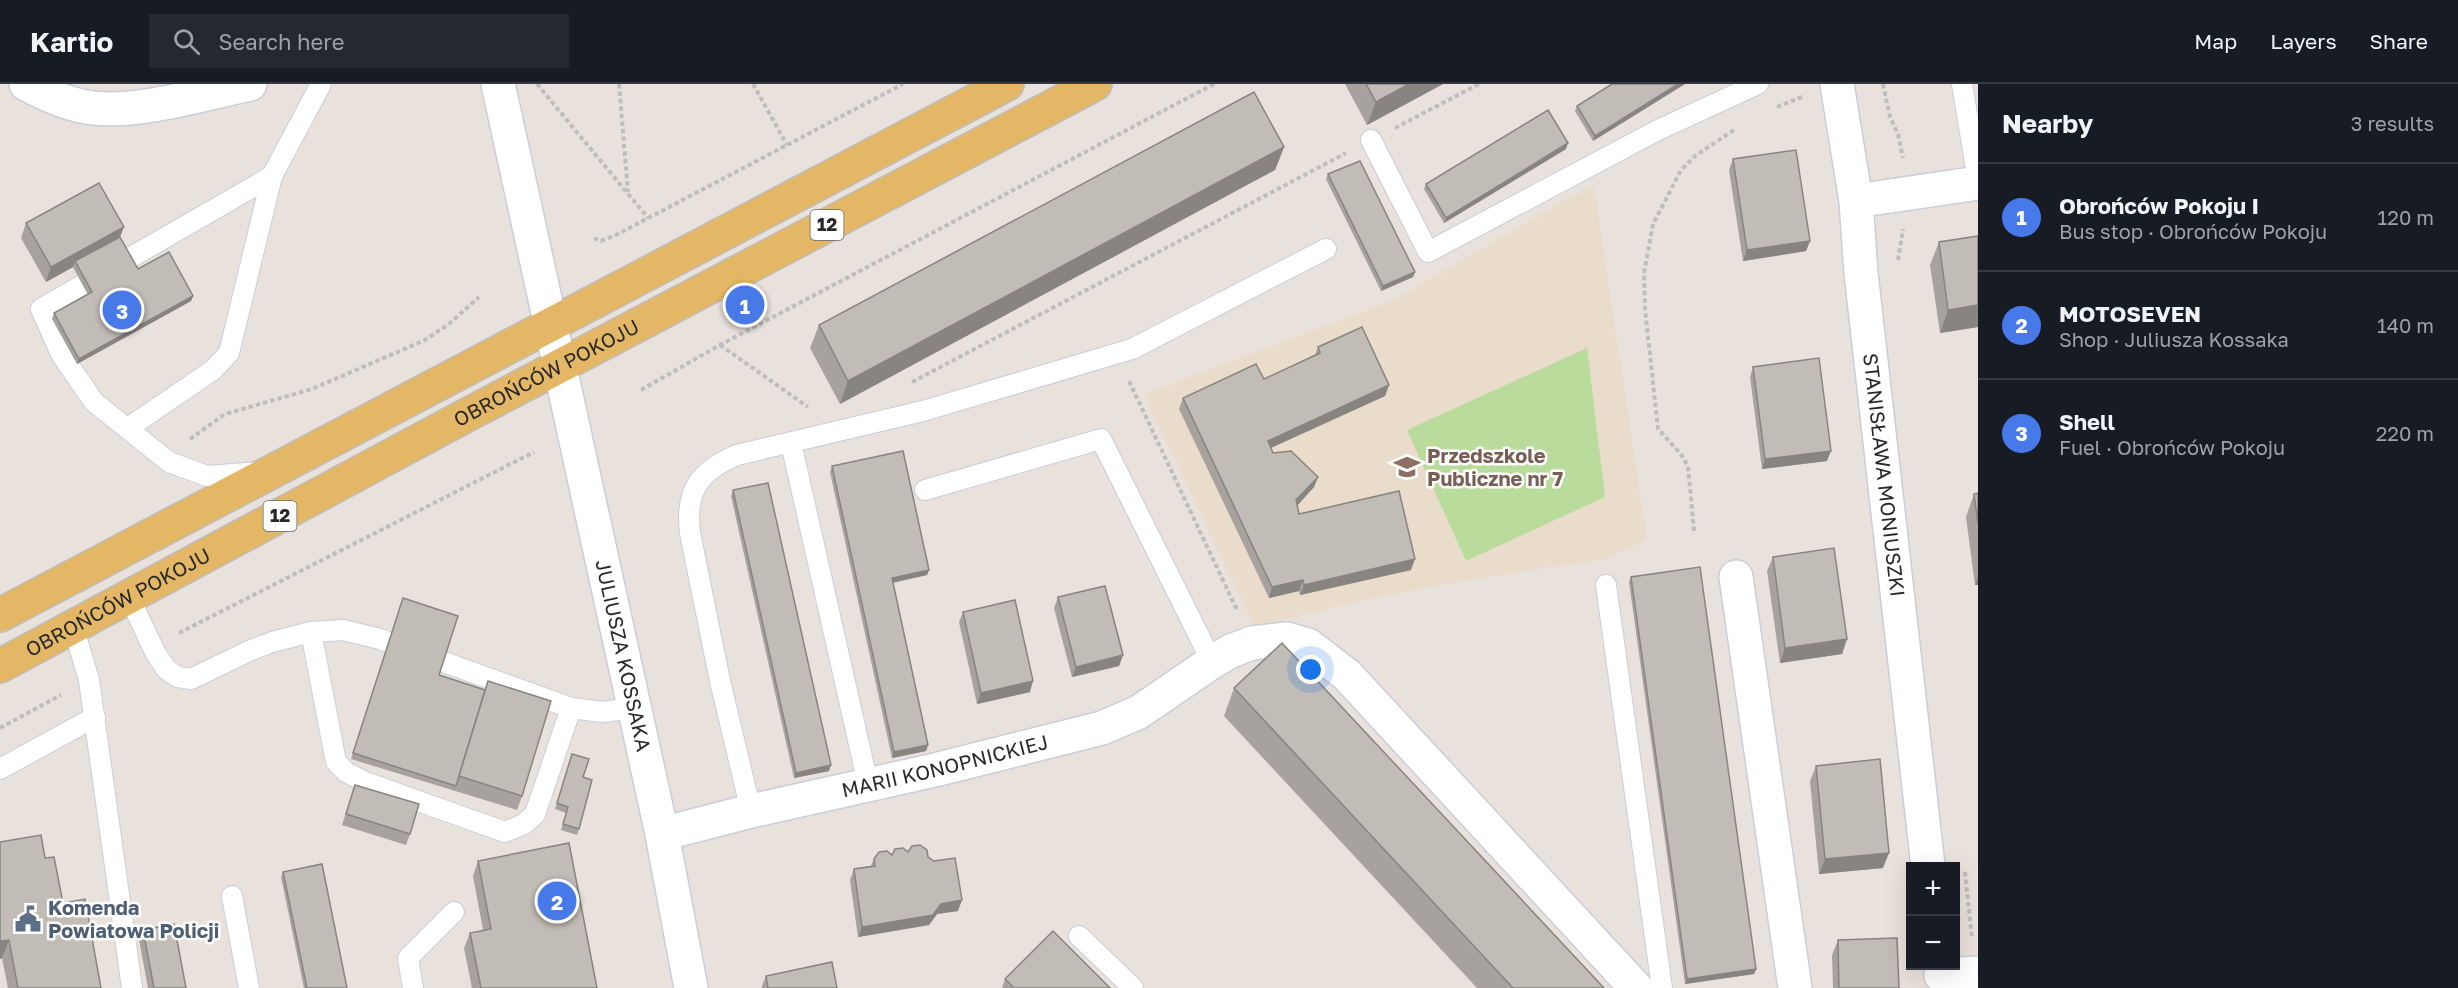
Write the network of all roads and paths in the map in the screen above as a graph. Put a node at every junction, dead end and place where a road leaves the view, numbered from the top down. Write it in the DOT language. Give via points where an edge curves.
graph roads {
  1 [pos="26,84"];
  2 [pos="250,84"];
  3 [pos="321,84"];
  4 [pos="498,84"];
  5 [pos="537,84"];
  6 [pos="619,84"];
  7 [pos="753,84"];
  8 [pos="903,84"];
  9 [pos="1007,84"];
  10 [pos="1095,84"];
  11 [pos="1214,84"];
  12 [pos="1479,84"];
  13 [pos="1758,84"];
  14 [pos="1883,84"];
  15 [pos="1962,84"];
  16 [pos="1822,89"];
  17 [pos="1770,111"];
  18 [pos="1739,127"];
  19 [pos="1898,134"];
  20 [pos="1371,140"];
  21 [pos="787,145"];
  22 [pos="272,176"];
  23 [pos="1978,182"];
  24 [pos="628,193"];
  25 [pos="1856,201"];
  26 [pos="648,218"];
  27 [pos="594,238"];
  28 [pos="1326,249"];
  29 [pos="479,297"];
  30 [pos="551,322"];
  31 [pos="720,345"];
  32 [pos="1116,353"];
  33 [pos="560,366"];
  34 [pos="905,385"];
  35 [pos="641,390"];
  36 [pos="814,412"];
  37 [pos="128,428"];
  38 [pos="188,440"];
  39 [pos="791,443"];
  40 [pos="534,452"];
  41 [pos="275,470"];
  42 [pos="925,490"];
  43 [pos="1694,531"];
  44 [pos="1736,577"];
  45 [pos="1606,585"];
  46 [pos="129,597"];
  47 [pos="0,615"];
  48 [pos="73,626"];
  49 [pos="311,632"];
  50 [pos="1252,644"];
  51 [pos="153,646"];
  52 [pos="1212,662"];
  53 [pos="0,666"];
  54 [pos="89,680"];
  55 [pos="571,708"];
  56 [pos="633,708"];
  57 [pos="95,717"];
  58 [pos="0,728"];
  59 [pos="0,769"];
  60 [pos="868,784"];
  61 [pos="751,811"];
  62 [pos="662,834"];
  63 [pos="1927,862"];
  64 [pos="231,896"];
  65 [pos="454,912"];
  66 [pos="1079,936"];
  67 [pos="1978,973"];
  68 [pos="1940,976"];
  69 [pos="132,988"];
  70 [pos="249,988"];
  71 [pos="413,988"];
  72 [pos="691,988"];
  73 [pos="1133,988"];
  74 [pos="1636,988"];
  75 [pos="1662,988"];
  76 [pos="1795,988"];
  1 -- 2 [label="street" via="82,106 107,109 136,107"];
  3 -- 22 [label="lane"];
  4 -- 30 [label="street, JULIUSZA KOSSAKA"];
  5 -- 24 [label="path"];
  6 -- 24 [label="path"];
  7 -- 21 [label="path"];
  8 -- 21 [label="path"];
  9 -- 30 [label="main road, OBROŃCÓW POKOJU / 12"];
  10 -- 33 [label="main road, OBROŃCÓW POKOJU / 12"];
  11 -- 31 [label="path"];
  12 -- 20 [label="path"];
  13 -- 20 [label="lane" via="1658,130 1428,252"];
  14 -- 19 [label="path"];
  15 -- 23 [label="lane"];
  16 -- 17 [label="path"];
  16 -- 25 [label="street, STANISŁAWA MONIUSZKI"];
  18 -- 43 [label="path" via="1681,170 1653,224 1644,273 1658,429 1688,466"];
  20 -- 34 [label="path"];
  21 -- 26 [label="path"];
  22 -- 37 [label="lane" via="229,353 213,369"];
  22 -- 37 [label="lane" via="41,309 61,354 94,402"];
  23 -- 25 [label="street"];
  24 -- 26 [label="path"];
  25 -- 63 [label="street, STANISŁAWA MONIUSZKI"];
  26 -- 27 [label="path" via="601,241"];
  28 -- 32 [label="lane" via="1132,349"];
  29 -- 38 [label="path" via="425,340 312,389 225,414"];
  30 -- 33 [label="street, JULIUSZA KOSSAKA"];
  30 -- 41 [label="main road, OBROŃCÓW POKOJU / 12"];
  31 -- 35 [label="path"];
  31 -- 36 [label="path"];
  32 -- 39 [label="lane" via="923,411"];
  32 -- 50 [label="path"];
  33 -- 46 [label="main road, OBROŃCÓW POKOJU / 12"];
  33 -- 56 [label="street, JULIUSZA KOSSAKA"];
  37 -- 41 [label="lane" via="169,462 207,476"];
  39 -- 60 [label="lane"];
  39 -- 61 [label="lane" via="721,462 703,476 692,493 688,512 720,681"];
  40 -- 51 [label="path"];
  41 -- 47 [label="main road, OBROŃCÓW POKOJU / 12"];
  42 -- 52 [label="lane" via="1101,440"];
  44 -- 76 [label="street"];
  45 -- 75 [label="lane"];
  46 -- 48 [label="main road, OBROŃCÓW POKOJU / 12"];
  46 -- 51 [label="lane"];
  48 -- 53 [label="main road, OBROŃCÓW POKOJU / 12"];
  48 -- 54 [label="lane"];
  49 -- 51 [label="lane" via="249,651 191,679 167,670"];
  49 -- 55 [label="lane" via="343,630 380,639"];
  49 -- 55 [label="lane" via="336,762 365,782 505,832 535,814"];
  50 -- 52 [label="street, MARII KONOPNICKIEJ"];
  50 -- 74 [label="street, MARII KONOPNICKIEJ" via="1287,639 1308,645 1347,675"];
  52 -- 60 [label="street, MARII KONOPNICKIEJ" via="1138,712 1102,728"];
  54 -- 57 [label="lane"];
  54 -- 58 [label="path"];
  55 -- 56 [label="lane" via="602,712"];
  56 -- 62 [label="street, JULIUSZA KOSSAKA"];
  57 -- 59 [label="lane"];
  57 -- 69 [label="lane"];
  60 -- 61 [label="street, MARII KONOPNICKIEJ"];
  61 -- 62 [label="street, MARII KONOPNICKIEJ"];
  62 -- 72 [label="street, JULIUSZA KOSSAKA"];
  64 -- 70 [label="lane"];
  65 -- 71 [label="lane" via="408,958"];
  66 -- 73 [label="lane"];
  67 -- 68 [label="street"];
}
